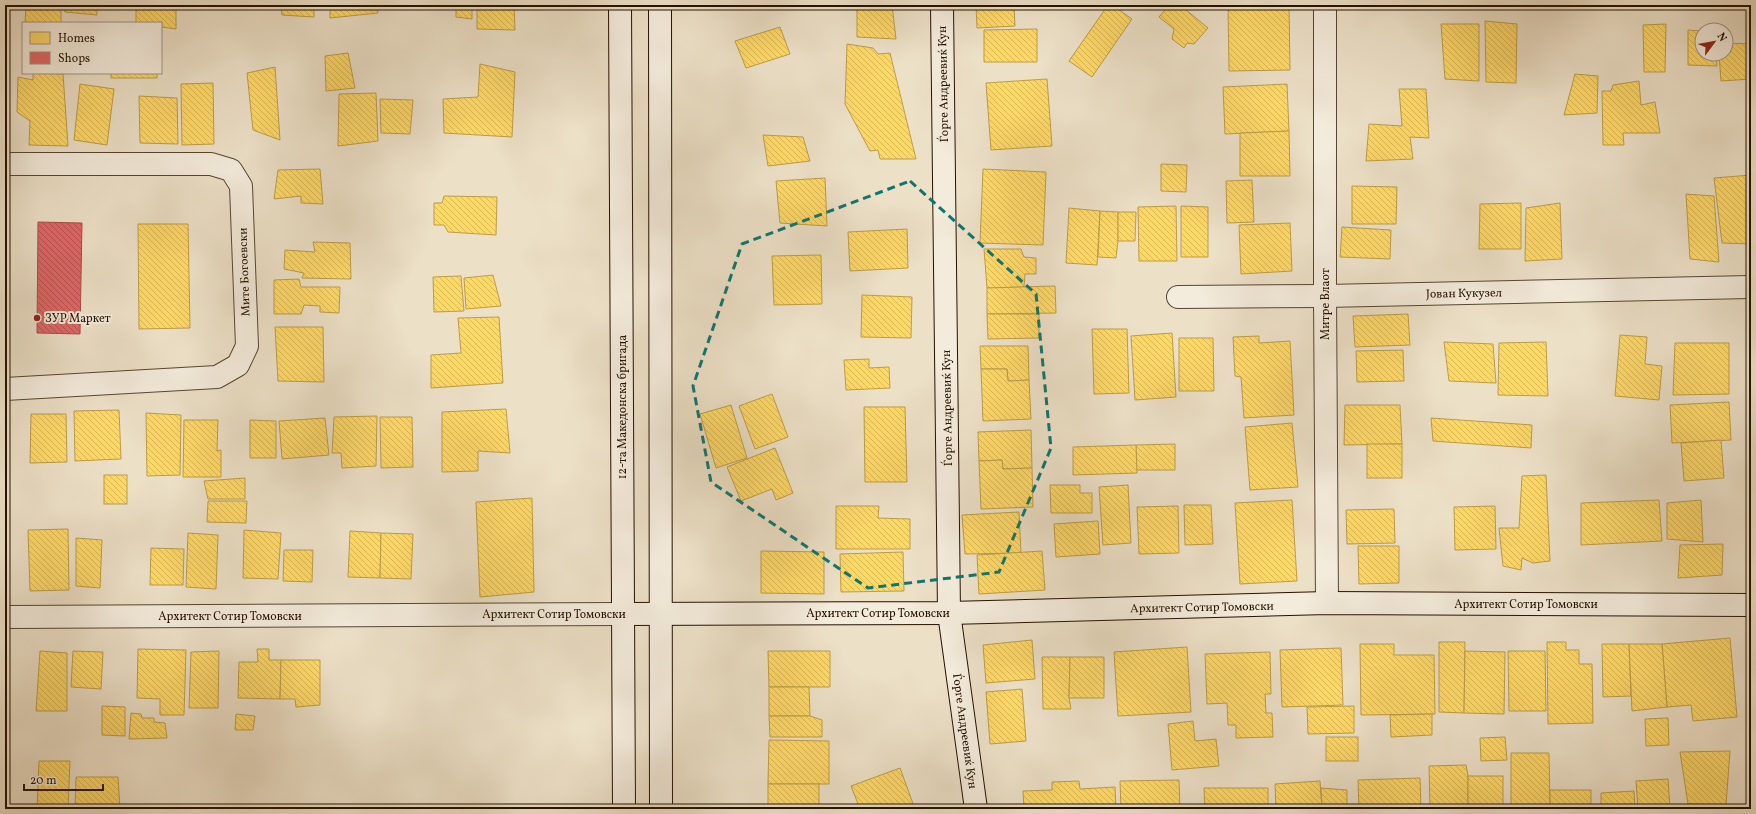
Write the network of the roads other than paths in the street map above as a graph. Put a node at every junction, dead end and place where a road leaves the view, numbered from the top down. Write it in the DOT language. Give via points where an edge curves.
graph roads {
  1 [pos="620,5"];
  2 [pos="660,5"];
  3 [pos="942,5"];
  4 [pos="1325,5"];
  5 [pos="5,164"];
  6 [pos="1751,287"];
  7 [pos="1325,296"];
  8 [pos="1178,297"];
  9 [pos="5,388"];
  10 [pos="1327,604"];
  11 [pos="1751,605"];
  12 [pos="949,613"];
  13 [pos="623,614"];
  14 [pos="662,614"];
  15 [pos="5,617"];
  16 [pos="624,809"];
  17 [pos="661,809"];
  18 [pos="976,809"];
  1 -- 13 [label="street, 12-та Македонска бригада"];
  2 -- 14 [label="street"];
  3 -- 12 [label="street, Ѓорге Андреевиќ Кун"];
  4 -- 7 [label="street, Митре Влаот"];
  5 -- 9 [label="street, Мите Богоевски" via="211,164 231,170 242,186 247,346 238,364 218,377"];
  6 -- 7 [label="street, Јован Кукузел"];
  7 -- 8 [label="street, Јован Кукузел"];
  7 -- 10 [label="street, Митре Влаот"];
  10 -- 11 [label="street, Архитект Сотир Томовски"];
  10 -- 12 [label="street, Архитект Сотир Томовски"];
  12 -- 14 [label="street, Архитект Сотир Томовски"];
  12 -- 18 [label="street, Ѓорге Андреевиќ Кун"];
  13 -- 14 [label="street, Архитект Сотир Томовски"];
  13 -- 15 [label="street, Архитект Сотир Томовски"];
  13 -- 16 [label="street, 12-та Македонска бригада"];
  14 -- 17 [label="street"];
}
